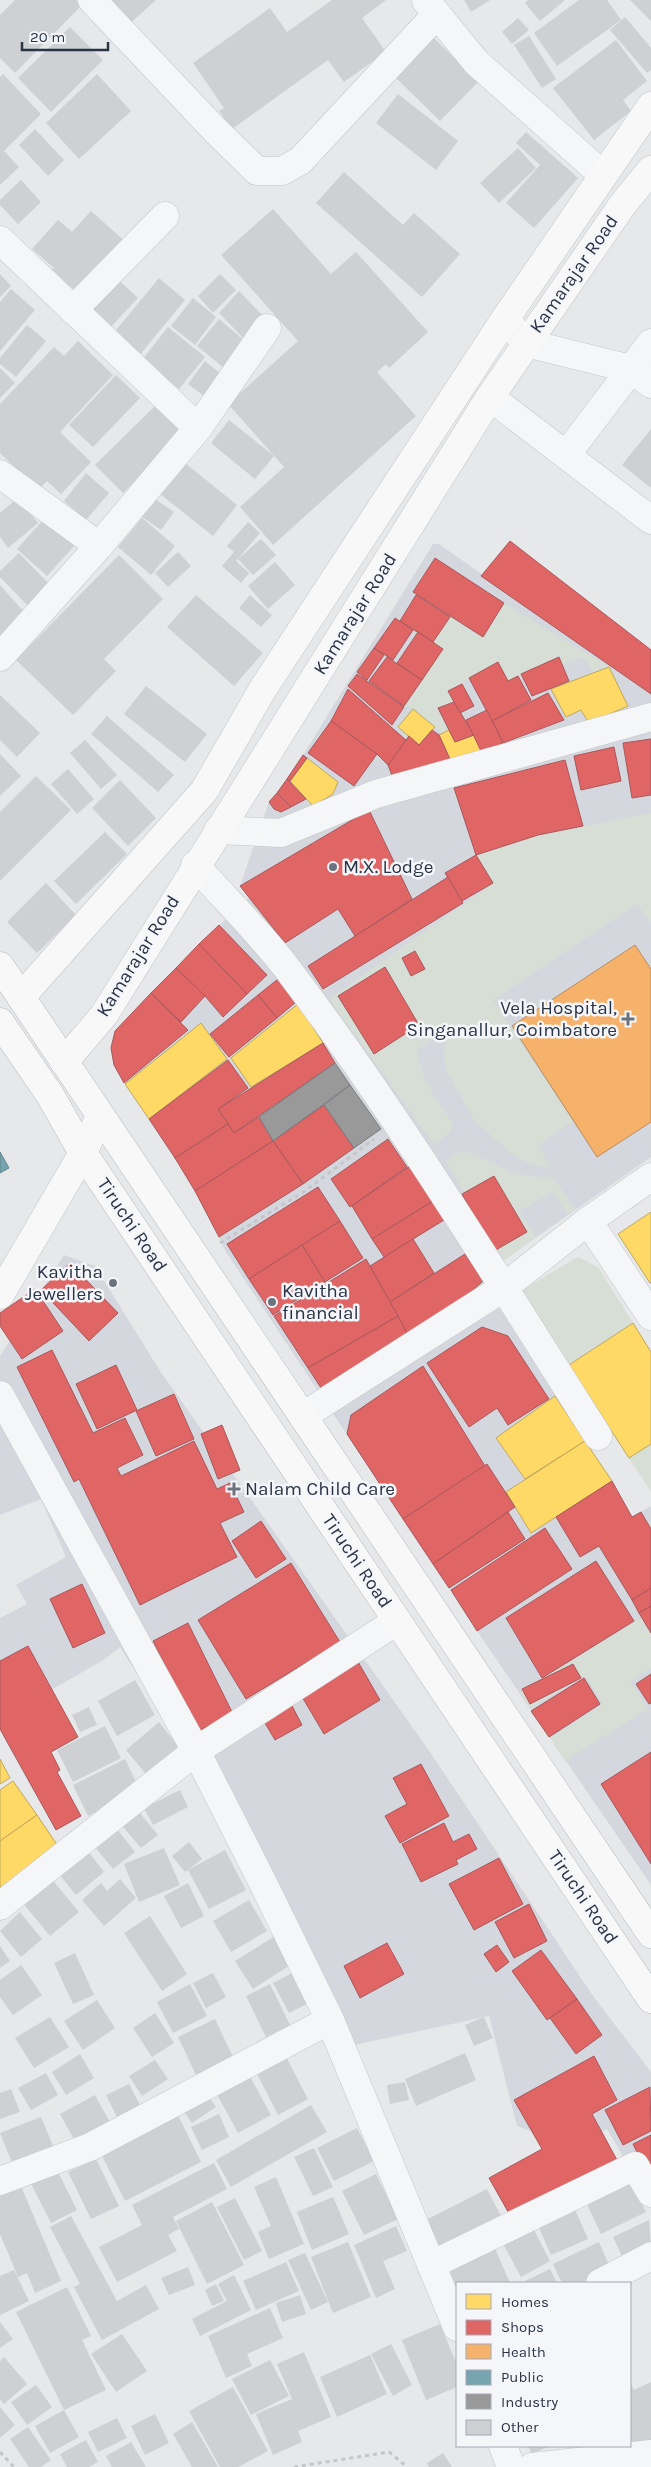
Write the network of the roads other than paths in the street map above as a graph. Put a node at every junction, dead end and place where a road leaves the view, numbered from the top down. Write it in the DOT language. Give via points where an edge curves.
graph roads {
  1 [pos="92,0"];
  2 [pos="431,7"];
  3 [pos="651,106"];
  4 [pos="651,170"];
  5 [pos="603,175"];
  6 [pos="165,216"];
  7 [pos="0,240"];
  8 [pos="73,310"];
  9 [pos="505,319"];
  10 [pos="267,328"];
  11 [pos="526,343"];
  12 [pos="651,343"];
  13 [pos="641,377"];
  14 [pos="490,397"];
  15 [pos="198,428"];
  16 [pos="566,456"];
  17 [pos="0,474"];
  18 [pos="651,520"];
  19 [pos="99,546"];
  20 [pos="0,657"];
  21 [pos="651,717"];
  22 [pos="218,830"];
  23 [pos="195,865"];
  24 [pos="0,966"];
  25 [pos="21,997"];
  26 [pos="0,1022"];
  27 [pos="64,1062"];
  28 [pos="100,1116"];
  29 [pos="83,1153"];
  30 [pos="651,1177"];
  31 [pos="588,1221"];
  32 [pos="503,1288"];
  33 [pos="0,1295"];
  34 [pos="651,1316"];
  35 [pos="0,1395"];
  36 [pos="303,1416"];
  37 [pos="598,1436"];
  38 [pos="397,1620"];
  39 [pos="196,1751"];
  40 [pos="564,1804"];
  41 [pos="535,1825"];
  42 [pos="0,1906"];
  43 [pos="651,1934"];
  44 [pos="651,1999"];
  45 [pos="330,2020"];
  46 [pos="0,2181"];
  47 [pos="651,2193"];
  48 [pos="651,2256"];
  49 [pos="431,2265"];
  50 [pos="602,2282"];
  51 [pos="456,2324"];
  52 [pos="503,2447"];
  53 [pos="651,2454"];
  54 [pos="511,2467"];
  55 [pos="532,2467"];
  1 -- 2 [label="street" via="257,171 282,170 300,161"];
  2 -- 5 [label="street" via="476,62"];
  3 -- 5 [label="main road, Kamarajar Road"];
  4 -- 11 [label="main road, Kamarajar Road" via="623,204"];
  5 -- 9 [label="main road, Kamarajar Road"];
  6 -- 8 [label="street"];
  7 -- 8 [label="street"];
  8 -- 15 [label="street"];
  9 -- 11 [label="street"];
  9 -- 25 [label="main road, Kamarajar Road" via="264,687 204,791"];
  10 -- 15 [label="street"];
  11 -- 13 [label="street"];
  11 -- 14 [label="main road, Kamarajar Road"];
  12 -- 13 [label="street"];
  13 -- 16 [label="street"];
  14 -- 16 [label="street"];
  14 -- 22 [label="main road, Kamarajar Road"];
  15 -- 19 [label="street"];
  16 -- 18 [label="street"];
  17 -- 19 [label="street"];
  19 -- 20 [label="street"];
  21 -- 22 [label="street" via="376,794 282,833"];
  22 -- 23 [label="main road, Kamarajar Road"];
  23 -- 27 [label="main road, Kamarajar Road" via="104,1014"];
  23 -- 32 [label="street" via="285,966 394,1119"];
  24 -- 25 [label="main road, Tiruchi Road"];
  25 -- 27 [label="main road, Tiruchi Road"];
  26 -- 29 [label="main road, Tiruchi Road" via="50,1095"];
  27 -- 28 [label="main road, Tiruchi Road"];
  28 -- 29 [label="main road"];
  28 -- 36 [label="main road, Tiruchi Road"];
  29 -- 33 [label="main road"];
  29 -- 38 [label="main road, Tiruchi Road"];
  30 -- 31 [label="street"];
  31 -- 32 [label="street"];
  31 -- 34 [label="street"];
  32 -- 36 [label="street"];
  32 -- 37 [label="street"];
  35 -- 39 [label="street"];
  36 -- 40 [label="main road, Tiruchi Road"];
  38 -- 39 [label="street"];
  38 -- 41 [label="main road, Tiruchi Road"];
  39 -- 42 [label="street"];
  39 -- 45 [label="street"];
  40 -- 41 [label="main road"];
  40 -- 43 [label="main road, Tiruchi Road"];
  41 -- 44 [label="main road, Tiruchi Road"];
  45 -- 46 [label="street" via="90,2147"];
  45 -- 49 [label="street"];
  47 -- 49 [label="street" via="635,2166"];
  48 -- 50 [label="street"];
  49 -- 51 [label="street"];
  52 -- 54 [label="street"];
  53 -- 55 [label="street"];
}
